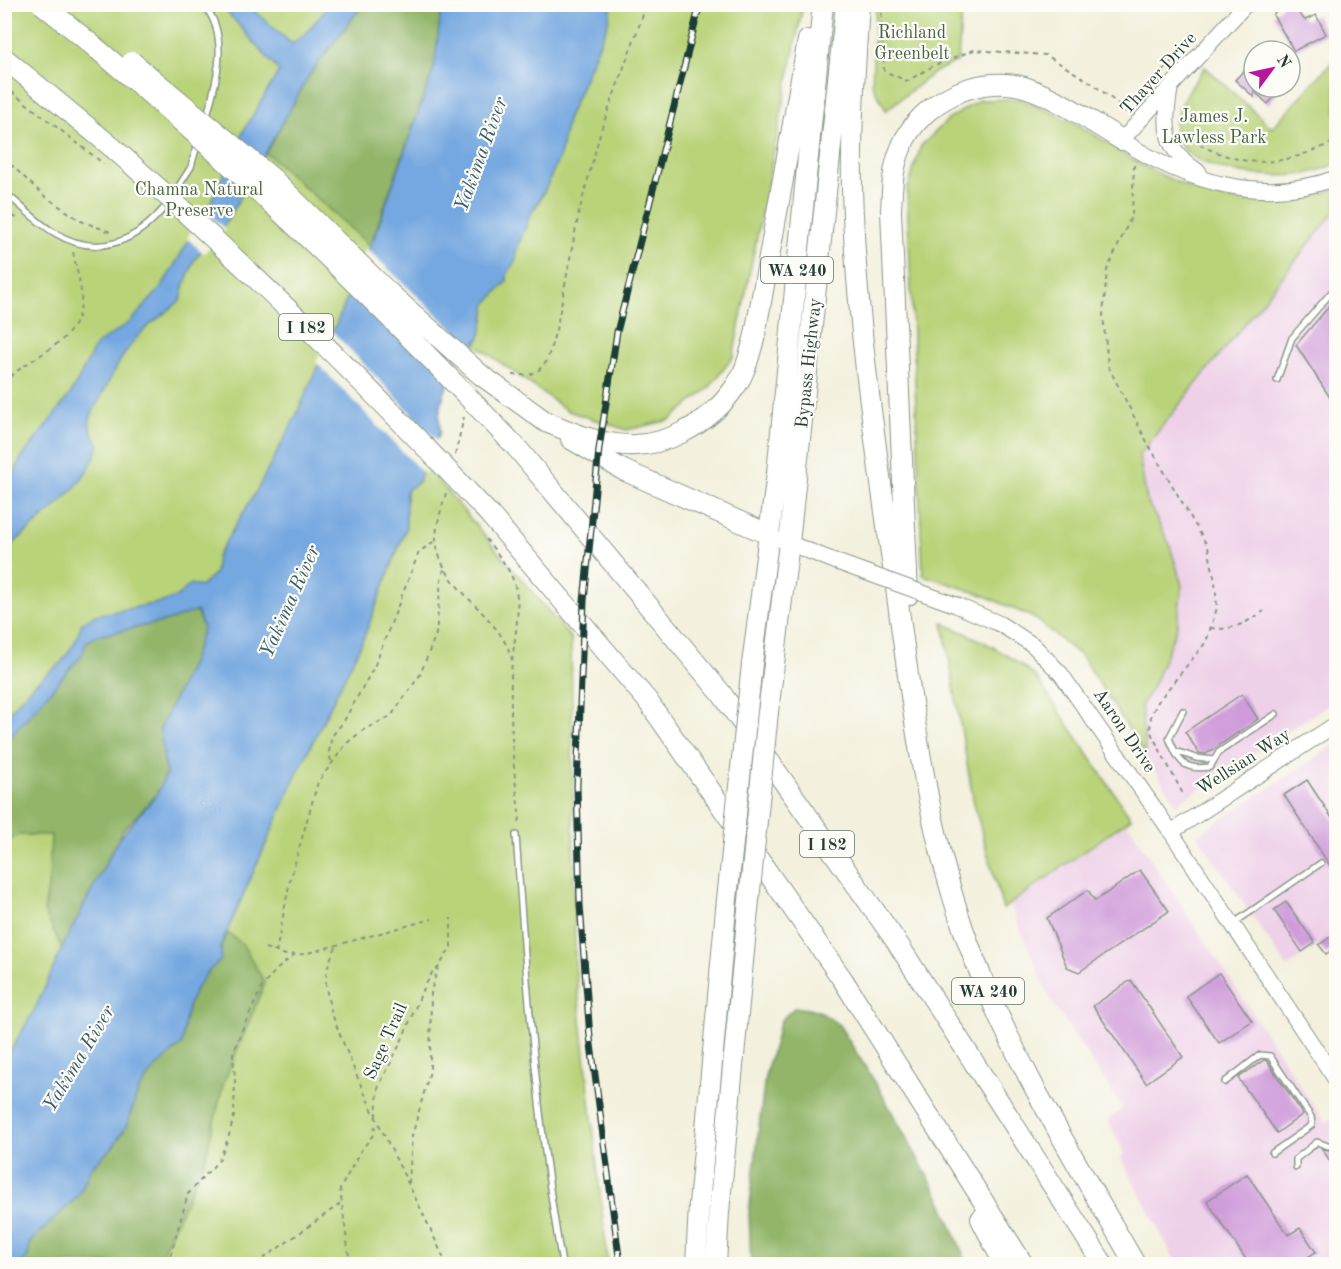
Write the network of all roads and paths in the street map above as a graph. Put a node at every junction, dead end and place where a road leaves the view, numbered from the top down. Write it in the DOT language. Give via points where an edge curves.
graph roads {
  1 [pos="42,4"];
  2 [pos="60,4"];
  3 [pos="203,4"];
  4 [pos="647,4"];
  5 [pos="814,4"];
  6 [pos="823,4"];
  7 [pos="846,4"];
  8 [pos="859,4"];
  9 [pos="1246,4"];
  10 [pos="1192,40"];
  11 [pos="4,58"];
  12 [pos="4,86"];
  13 [pos="1170,89"];
  14 [pos="1125,109"];
  15 [pos="1167,134"];
  16 [pos="1336,141"];
  17 [pos="1130,145"];
  18 [pos="110,157"];
  19 [pos="4,158"];
  20 [pos="1336,178"];
  21 [pos="1216,183"];
  22 [pos="4,192"];
  23 [pos="71,239"];
  24 [pos="125,241"];
  25 [pos="1336,287"];
  26 [pos="505,373"];
  27 [pos="1277,380"];
  28 [pos="4,383"];
  29 [pos="465,414"];
  30 [pos="546,422"];
  31 [pos="455,456"];
  32 [pos="447,488"];
  33 [pos="485,523"];
  34 [pos="770,535"];
  35 [pos="436,540"];
  36 [pos="789,543"];
  37 [pos="445,566"];
  38 [pos="1264,611"];
  39 [pos="512,660"];
  40 [pos="910,691"];
  41 [pos="1183,711"];
  42 [pos="1276,714"];
  43 [pos="1336,724"];
  44 [pos="1175,751"];
  45 [pos="1214,760"];
  46 [pos="331,761"];
  47 [pos="1171,832"];
  48 [pos="516,835"];
  49 [pos="1321,863"];
  50 [pos="452,918"];
  51 [pos="432,919"];
  52 [pos="1233,924"];
  53 [pos="336,947"];
  54 [pos="265,948"];
  55 [pos="276,953"];
  56 [pos="294,955"];
  57 [pos="438,968"];
  58 [pos="1336,1080"];
  59 [pos="1225,1082"];
  60 [pos="376,1121"];
  61 [pos="941,1136"];
  62 [pos="1328,1146"];
  63 [pos="1272,1153"];
  64 [pos="1296,1167"];
  65 [pos="409,1186"];
  66 [pos="340,1204"];
  67 [pos="168,1264"];
  68 [pos="256,1264"];
  69 [pos="350,1264"];
  70 [pos="446,1264"];
  71 [pos="562,1264"];
  72 [pos="696,1264"];
  73 [pos="716,1264"];
  74 [pos="1004,1264"];
  75 [pos="1023,1264"];
  76 [pos="1103,1264"];
  77 [pos="1135,1264"];
  1 -- 76 [label="highway, I 182, bridge" via="138,82 304,235 517,448 721,693 897,944"];
  2 -- 30 [label="highway, bridge" via="272,178 386,290 481,375"];
  3 -- 24 [label="lane" via="219,36 217,82 191,167 168,205 148,226"];
  4 -- 26 [label="path" via="601,130 547,361 529,375"];
  5 -- 30 [label="highway" via="755,335 736,386 692,428 658,441 618,445 589,439"];
  6 -- 34 [label="highway, Bypass Highway / WA 240"];
  7 -- 36 [label="highway, Bypass Highway"];
  8 -- 40 [label="highway, WA 240" via="852,150 859,309"];
  9 -- 13 [label="street, Thayer Drive"];
  10 -- 14 [label="path"];
  11 -- 18 [label="highway, I 182"];
  12 -- 18 [label="path"];
  13 -- 15 [label="street"];
  13 -- 17 [label="street, Thayer Drive"];
  15 -- 16 [label="path" via="1178,132 1229,159 1255,163 1284,161"];
  15 -- 21 [label="street" via="1178,156"];
  17 -- 21 [label="street" via="1192,176"];
  17 -- 38 [label="path" via="1134,170 1132,215 1107,270 1103,315 1108,366 1208,547 1217,608 1211,628 1243,626"];
  17 -- 40 [label="highway" via="1038,92 1013,84 997,84 941,100 913,126 901,147 894,171 891,212"];
  18 -- 33 [label="highway, I 182, bridge" via="189,215 336,356"];
  19 -- 24 [label="path" via="43,195 81,221 103,227"];
  20 -- 21 [label="street" via="1291,189 1252,189"];
  22 -- 23 [label="lane" via="56,234"];
  23 -- 24 [label="lane" via="94,246"];
  23 -- 28 [label="path" via="81,293 78,322 57,345"];
  25 -- 27 [label="lane" via="1292,338"];
  29 -- 31 [label="path"];
  30 -- 34 [label="highway" via="623,470"];
  32 -- 35 [label="path"];
  33 -- 39 [label="path" via="516,590 518,625"];
  33 -- 61 [label="highway, I 182" via="647,700 843,980"];
  34 -- 36 [label="street, Aaron Drive"];
  34 -- 72 [label="highway, WA 240, bridge" via="726,909"];
  35 -- 37 [label="path"];
  35 -- 46 [label="path" via="419,552 374,667 332,736"];
  36 -- 47 [label="street, Aaron Drive, bridge" via="956,605 1011,630 1049,660 1074,690"];
  36 -- 73 [label="highway, Bypass Highway, bridge" via="747,920"];
  37 -- 39 [label="path" via="496,628"];
  37 -- 46 [label="path" via="436,634 420,675 391,716 363,730"];
  39 -- 48 [label="path" via="512,766 520,818"];
  40 -- 77 [label="highway, WA 240" via="935,832 974,956 999,1017 1040,1098"];
  41 -- 44 [label="lane" via="1169,738"];
  42 -- 45 [label="lane" via="1219,752"];
  43 -- 47 [label="street, Wellsian Way"];
  44 -- 45 [label="lane"];
  44 -- 45 [label="lane" via="1180,761 1195,769 1210,767"];
  46 -- 55 [label="path" via="308,808"];
  47 -- 52 [label="street, Aaron Drive"];
  48 -- 71 [label="lane" via="532,1057"];
  49 -- 52 [label="lane"];
  50 -- 57 [label="path" via="451,947"];
  51 -- 53 [label="path"];
  52 -- 58 [label="street, Aaron Drive"];
  53 -- 56 [label="path"];
  53 -- 60 [label="path" via="327,965 332,1015"];
  54 -- 55 [label="path"];
  55 -- 56 [label="path"];
  56 -- 67 [label="path" via="262,987 232,1054 234,1116 228,1139 219,1160 188,1194"];
  57 -- 60 [label="path, Sage Trail" via="421,994 378,1088"];
  57 -- 65 [label="path" via="431,991 430,1071 412,1136"];
  59 -- 63 [label="lane" via="1260,1055 1270,1056 1311,1117 1311,1125"];
  60 -- 65 [label="path"];
  60 -- 66 [label="path, Sage Trail" via="373,1135 344,1179"];
  61 -- 74 [label="highway"];
  61 -- 75 [label="highway, I 182"];
  62 -- 64 [label="lane" via="1317,1142 1296,1159"];
  65 -- 70 [label="path"];
  66 -- 68 [label="path"];
  66 -- 69 [label="path, Sage Trail"];
}
